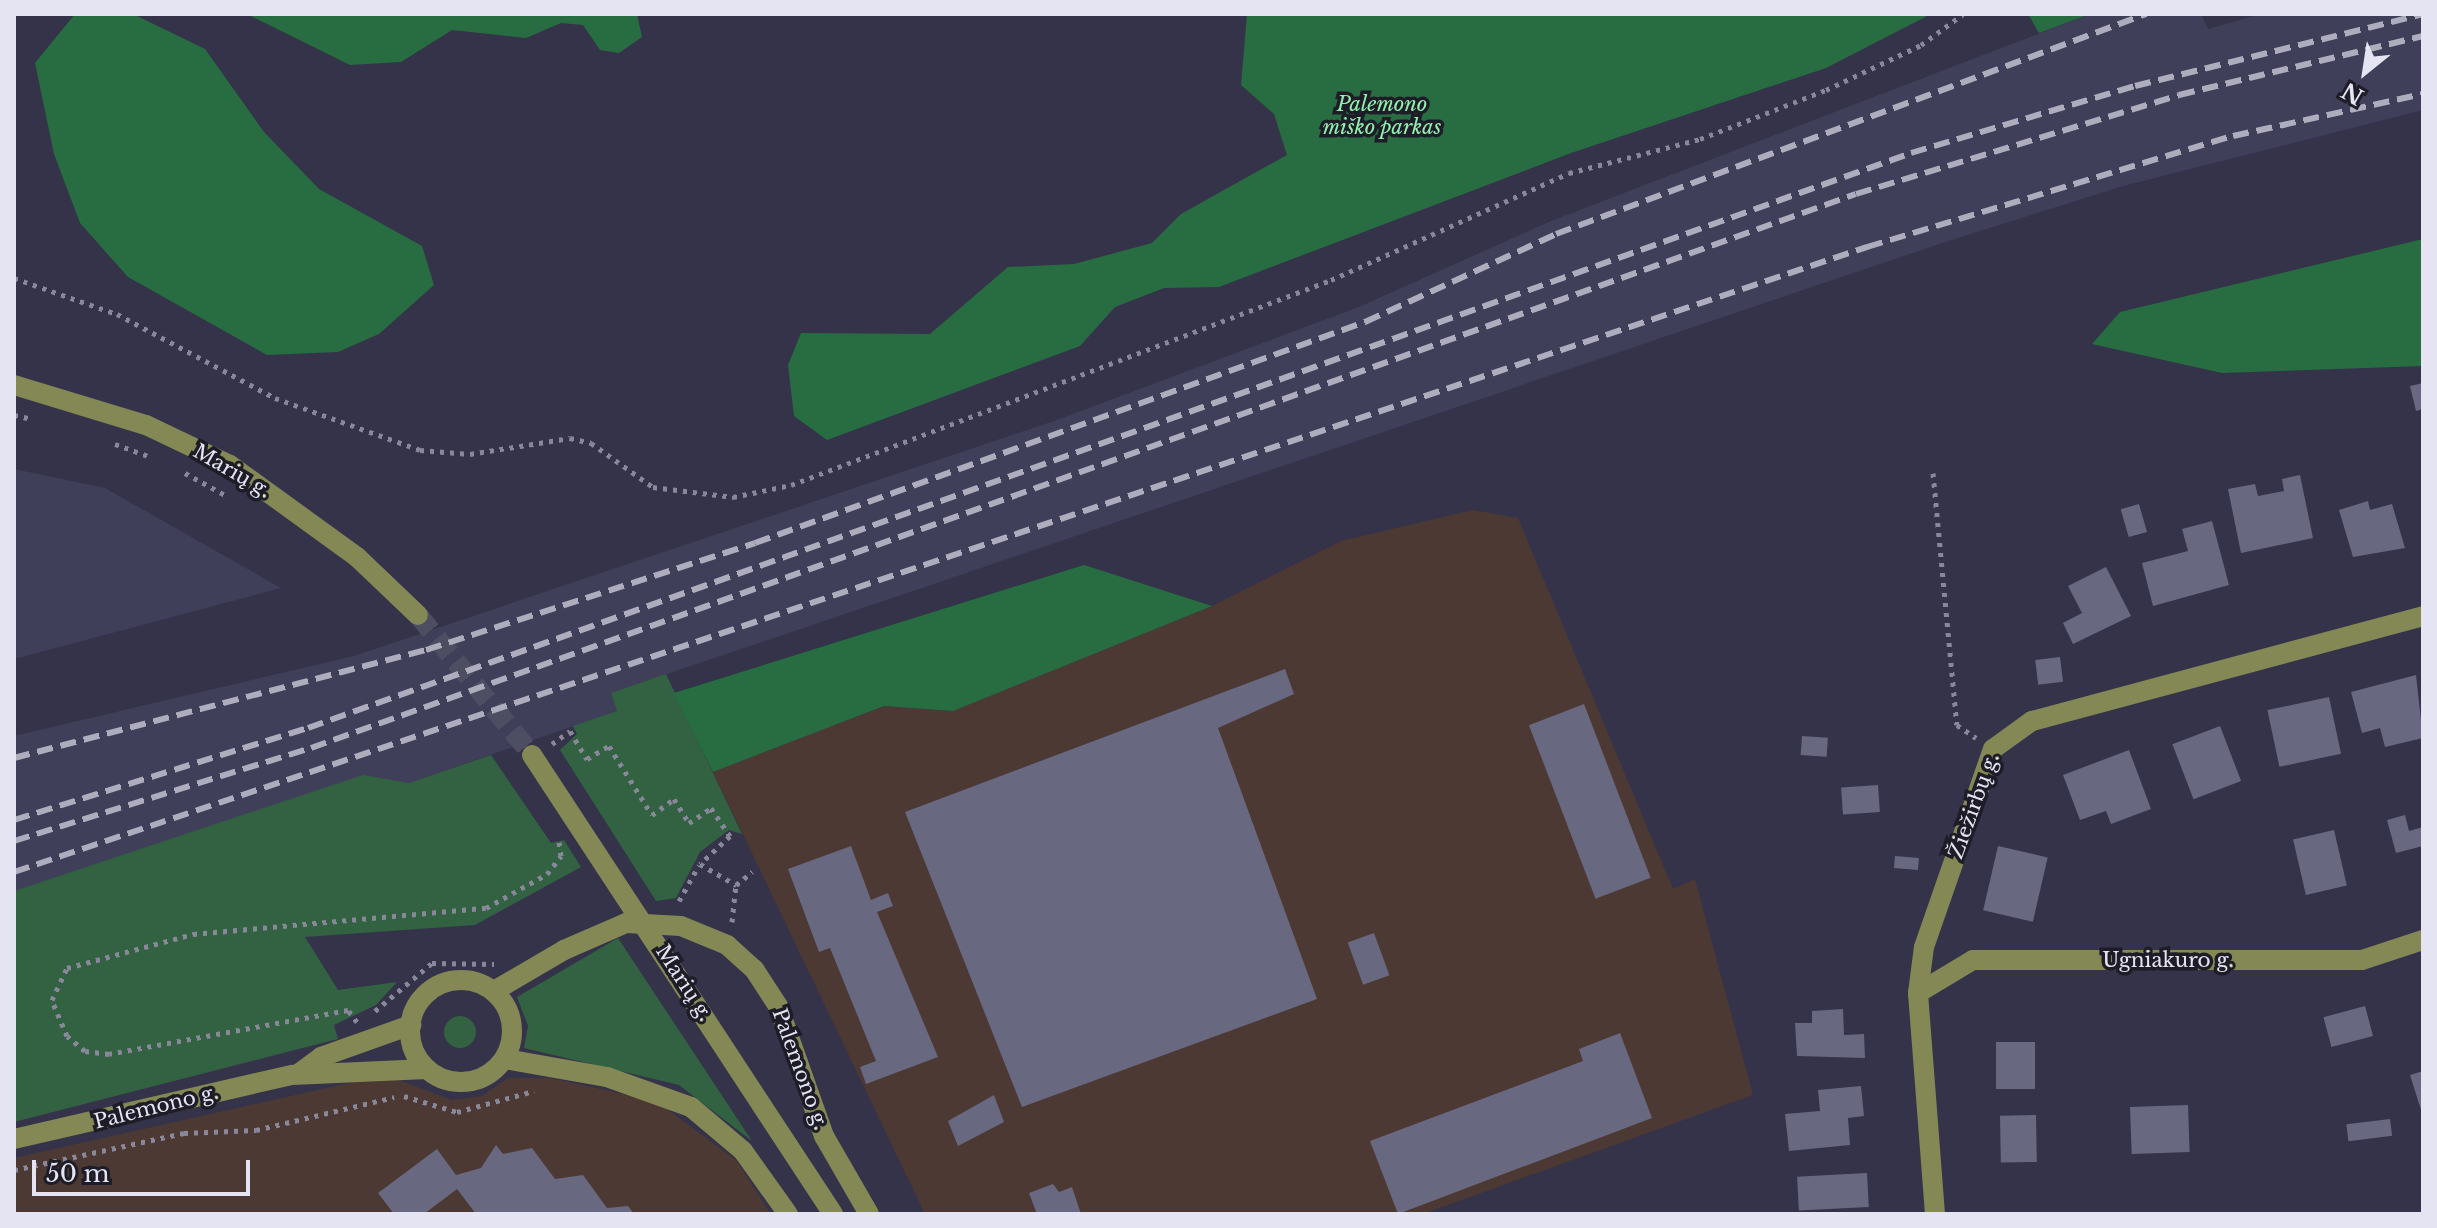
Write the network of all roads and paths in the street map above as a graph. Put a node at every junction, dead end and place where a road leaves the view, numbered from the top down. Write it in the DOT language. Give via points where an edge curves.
graph roads {
  1 [pos="1963,14"];
  2 [pos="14,278"];
  3 [pos="14,385"];
  4 [pos="14,415"];
  5 [pos="42,421"];
  6 [pos="108,441"];
  7 [pos="160,461"];
  8 [pos="172,467"];
  9 [pos="1933,473"];
  10 [pos="233,499"];
  11 [pos="418,615"];
  12 [pos="2423,616"];
  13 [pos="539,749"];
  14 [pos="1993,749"];
  15 [pos="558,835"];
  16 [pos="700,864"];
  17 [pos="752,872"];
  18 [pos="674,905"];
  19 [pos="2423,940"];
  20 [pos="509,961"];
  21 [pos="494,991"];
  22 [pos="1918,993"];
  23 [pos="411,1025"];
  24 [pos="505,1059"];
  25 [pos="427,1069"];
  26 [pos="298,1074"];
  27 [pos="548,1091"];
  28 [pos="14,1139"];
  29 [pos="15,1171"];
  30 [pos="788,1214"];
  31 [pos="833,1214"];
  32 [pos="869,1214"];
  33 [pos="1935,1214"];
  1 -- 2 [label="path" via="1921,45 1826,90 1700,139 1569,173 1331,280 791,485 733,497 653,487 591,443 570,438 470,454 394,442 275,398 117,314"];
  3 -- 11 [label="street, Marių g." via="146,425 230,465 357,557"];
  4 -- 5 [label="path"];
  6 -- 7 [label="path"];
  8 -- 10 [label="path"];
  9 -- 14 [label="path" via="1957,725"];
  12 -- 14 [label="street, Žiežirbų g." via="2032,721"];
  13 -- 16 [label="path" via="570,731 587,759 609,746 652,815 674,799 689,823 711,808 730,836"];
  13 -- 31 [label="street, Marių g."];
  14 -- 22 [label="street, Žiežirbų g." via="1924,947"];
  15 -- 20 [label="path" via="561,856 547,874 486,908 193,934 67,968 52,1000 67,1036 85,1051 109,1054 348,1010 357,1022 432,963"];
  16 -- 17 [label="path" via="736,885"];
  16 -- 18 [label="path"];
  19 -- 22 [label="street, Ugniakuro g." via="2362,960 1973,960"];
  21 -- 23 [label="street" via="460,980 442,984 427,993"];
  21 -- 24 [label="street" via="512,1023"];
  21 -- 32 [label="street, Palemono g., bridge" via="564,950 626,923 681,926 727,945 762,981 824,1136"];
  22 -- 33 [label="street, Žiežirbų g."];
  23 -- 25 [label="street"];
  23 -- 26 [label="street, Palemono g." via="321,1057"];
  24 -- 25 [label="street, Palemono g." via="492,1072 459,1082"];
  24 -- 30 [label="street" via="607,1077 691,1107 743,1151"];
  25 -- 26 [label="street, Palemono g."];
  26 -- 28 [label="street, Palemono g."];
  27 -- 29 [label="path" via="517,1091 457,1112 400,1096 256,1130 184,1133"];
}
